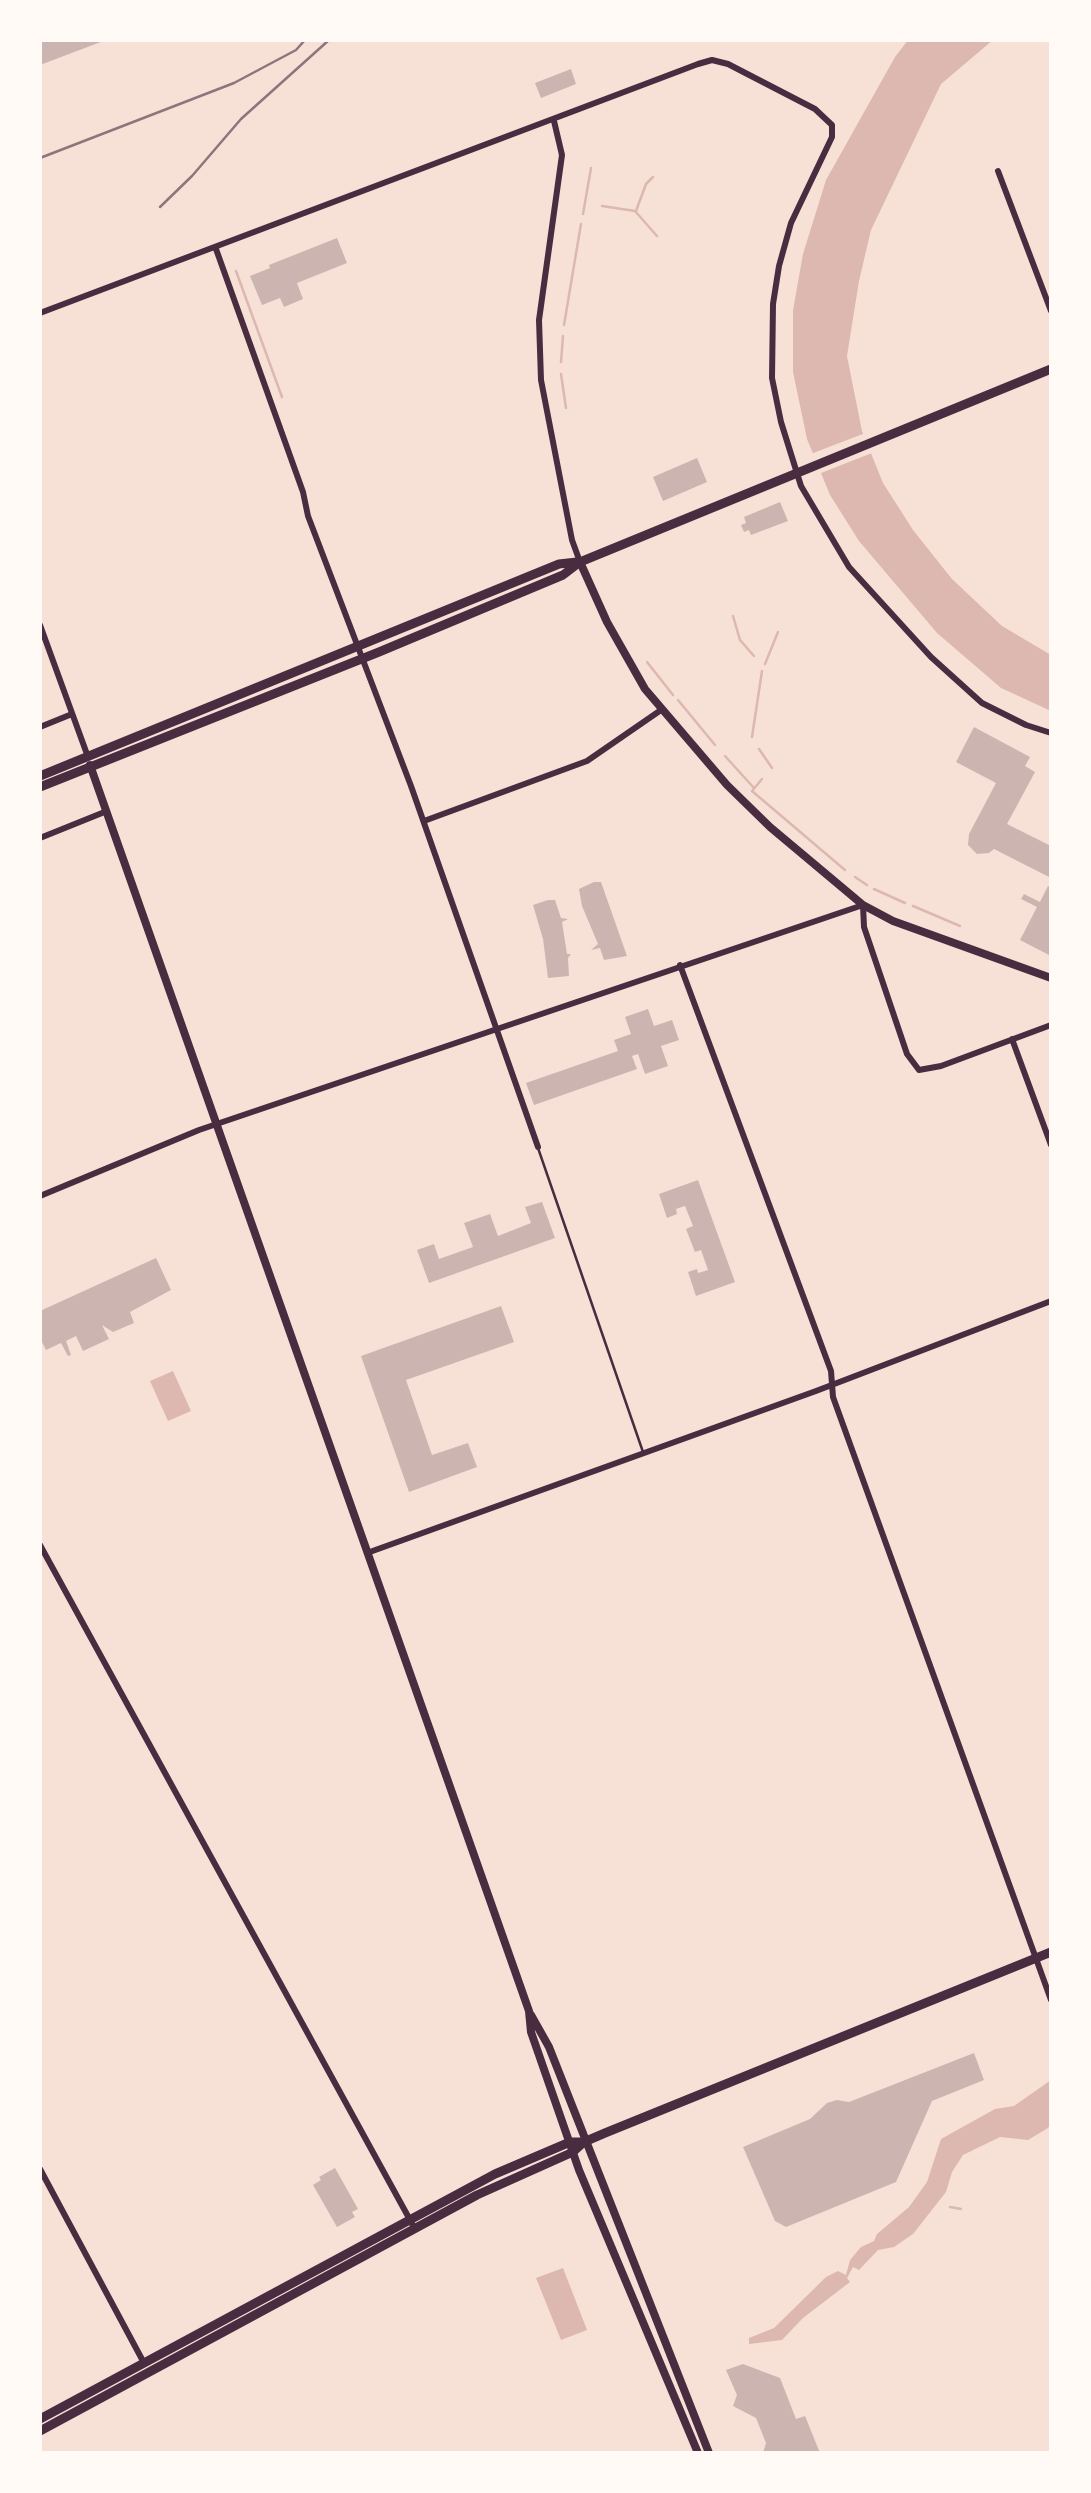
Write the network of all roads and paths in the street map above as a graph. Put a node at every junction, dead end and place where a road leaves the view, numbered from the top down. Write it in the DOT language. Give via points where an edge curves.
graph roads {
  1 [pos="554,121"];
  2 [pos="998,170"];
  3 [pos="216,249"];
  4 [pos="1051,311"];
  5 [pos="40,314"];
  6 [pos="1051,370"];
  7 [pos="795,473"];
  8 [pos="580,562"];
  9 [pos="40,625"];
  10 [pos="360,646"];
  11 [pos="364,658"];
  12 [pos="661,710"];
  13 [pos="72,714"];
  14 [pos="40,727"];
  15 [pos="1051,734"];
  16 [pos="89,762"];
  17 [pos="40,776"];
  18 [pos="40,787"];
  19 [pos="107,812"];
  20 [pos="424,822"];
  21 [pos="40,838"];
  22 [pos="863,904"];
  23 [pos="680,966"];
  24 [pos="1051,978"];
  25 [pos="1051,1025"];
  26 [pos="496,1028"];
  27 [pos="1012,1039"];
  28 [pos="217,1124"];
  29 [pos="1051,1146"];
  30 [pos="538,1147"];
  31 [pos="40,1196"];
  32 [pos="1051,1302"];
  33 [pos="830,1384"];
  34 [pos="642,1454"];
  35 [pos="40,1545"];
  36 [pos="367,1553"];
  37 [pos="1051,1952"];
  38 [pos="1036,1958"];
  39 [pos="1051,2000"];
  40 [pos="528,2011"];
  41 [pos="584,2142"];
  42 [pos="572,2147"];
  43 [pos="40,2169"];
  44 [pos="412,2224"];
  45 [pos="144,2363"];
  46 [pos="40,2419"];
  47 [pos="40,2431"];
  48 [pos="698,2453"];
  49 [pos="709,2453"];
  1 -- 3 [label="street"];
  1 -- 7 [label="street" via="712,60 791,97 832,126 791,224 773,304 772,378"];
  1 -- 8 [label="street" via="562,155 539,320 541,380"];
  2 -- 4 [label="street"];
  3 -- 5 [label="street"];
  3 -- 10 [label="street"];
  6 -- 7 [label="main road"];
  7 -- 8 [label="main road"];
  7 -- 15 [label="street" via="850,567 930,657 982,703"];
  8 -- 10 [label="main road" via="558,564"];
  8 -- 11 [label="main road"];
  8 -- 12 [label="street" via="633,670"];
  9 -- 13 [label="street"];
  10 -- 11 [label="street"];
  10 -- 16 [label="main road"];
  11 -- 16 [label="main road"];
  11 -- 20 [label="street"];
  12 -- 20 [label="street" via="587,762"];
  12 -- 22 [label="street" via="754,813"];
  13 -- 14 [label="street"];
  13 -- 16 [label="street"];
  16 -- 17 [label="main road"];
  16 -- 18 [label="main road"];
  16 -- 19 [label="street"];
  19 -- 21 [label="street"];
  19 -- 28 [label="street"];
  20 -- 26 [label="street"];
  22 -- 23 [label="street"];
  22 -- 24 [label="street"];
  22 -- 27 [label="street" via="867,936 919,1070"];
  23 -- 26 [label="street"];
  23 -- 33 [label="street" via="829,1364"];
  25 -- 27 [label="street"];
  26 -- 28 [label="street"];
  26 -- 30 [label="street"];
  27 -- 29 [label="street"];
  28 -- 31 [label="street"];
  28 -- 36 [label="street"];
  30 -- 34 [label="lane"];
  32 -- 33 [label="street"];
  33 -- 34 [label="street"];
  33 -- 38 [label="street"];
  34 -- 36 [label="street"];
  35 -- 44 [label="street"];
  36 -- 40 [label="street"];
  37 -- 38 [label="main road"];
  38 -- 39 [label="street"];
  38 -- 41 [label="main road"];
  40 -- 41 [label="street"];
  40 -- 42 [label="street"];
  41 -- 42 [label="main road"];
  41 -- 49 [label="street"];
  42 -- 44 [label="main road"];
  42 -- 48 [label="street"];
  43 -- 45 [label="street"];
  44 -- 45 [label="main road"];
  44 -- 47 [label="main road"];
  45 -- 46 [label="main road"];
}
